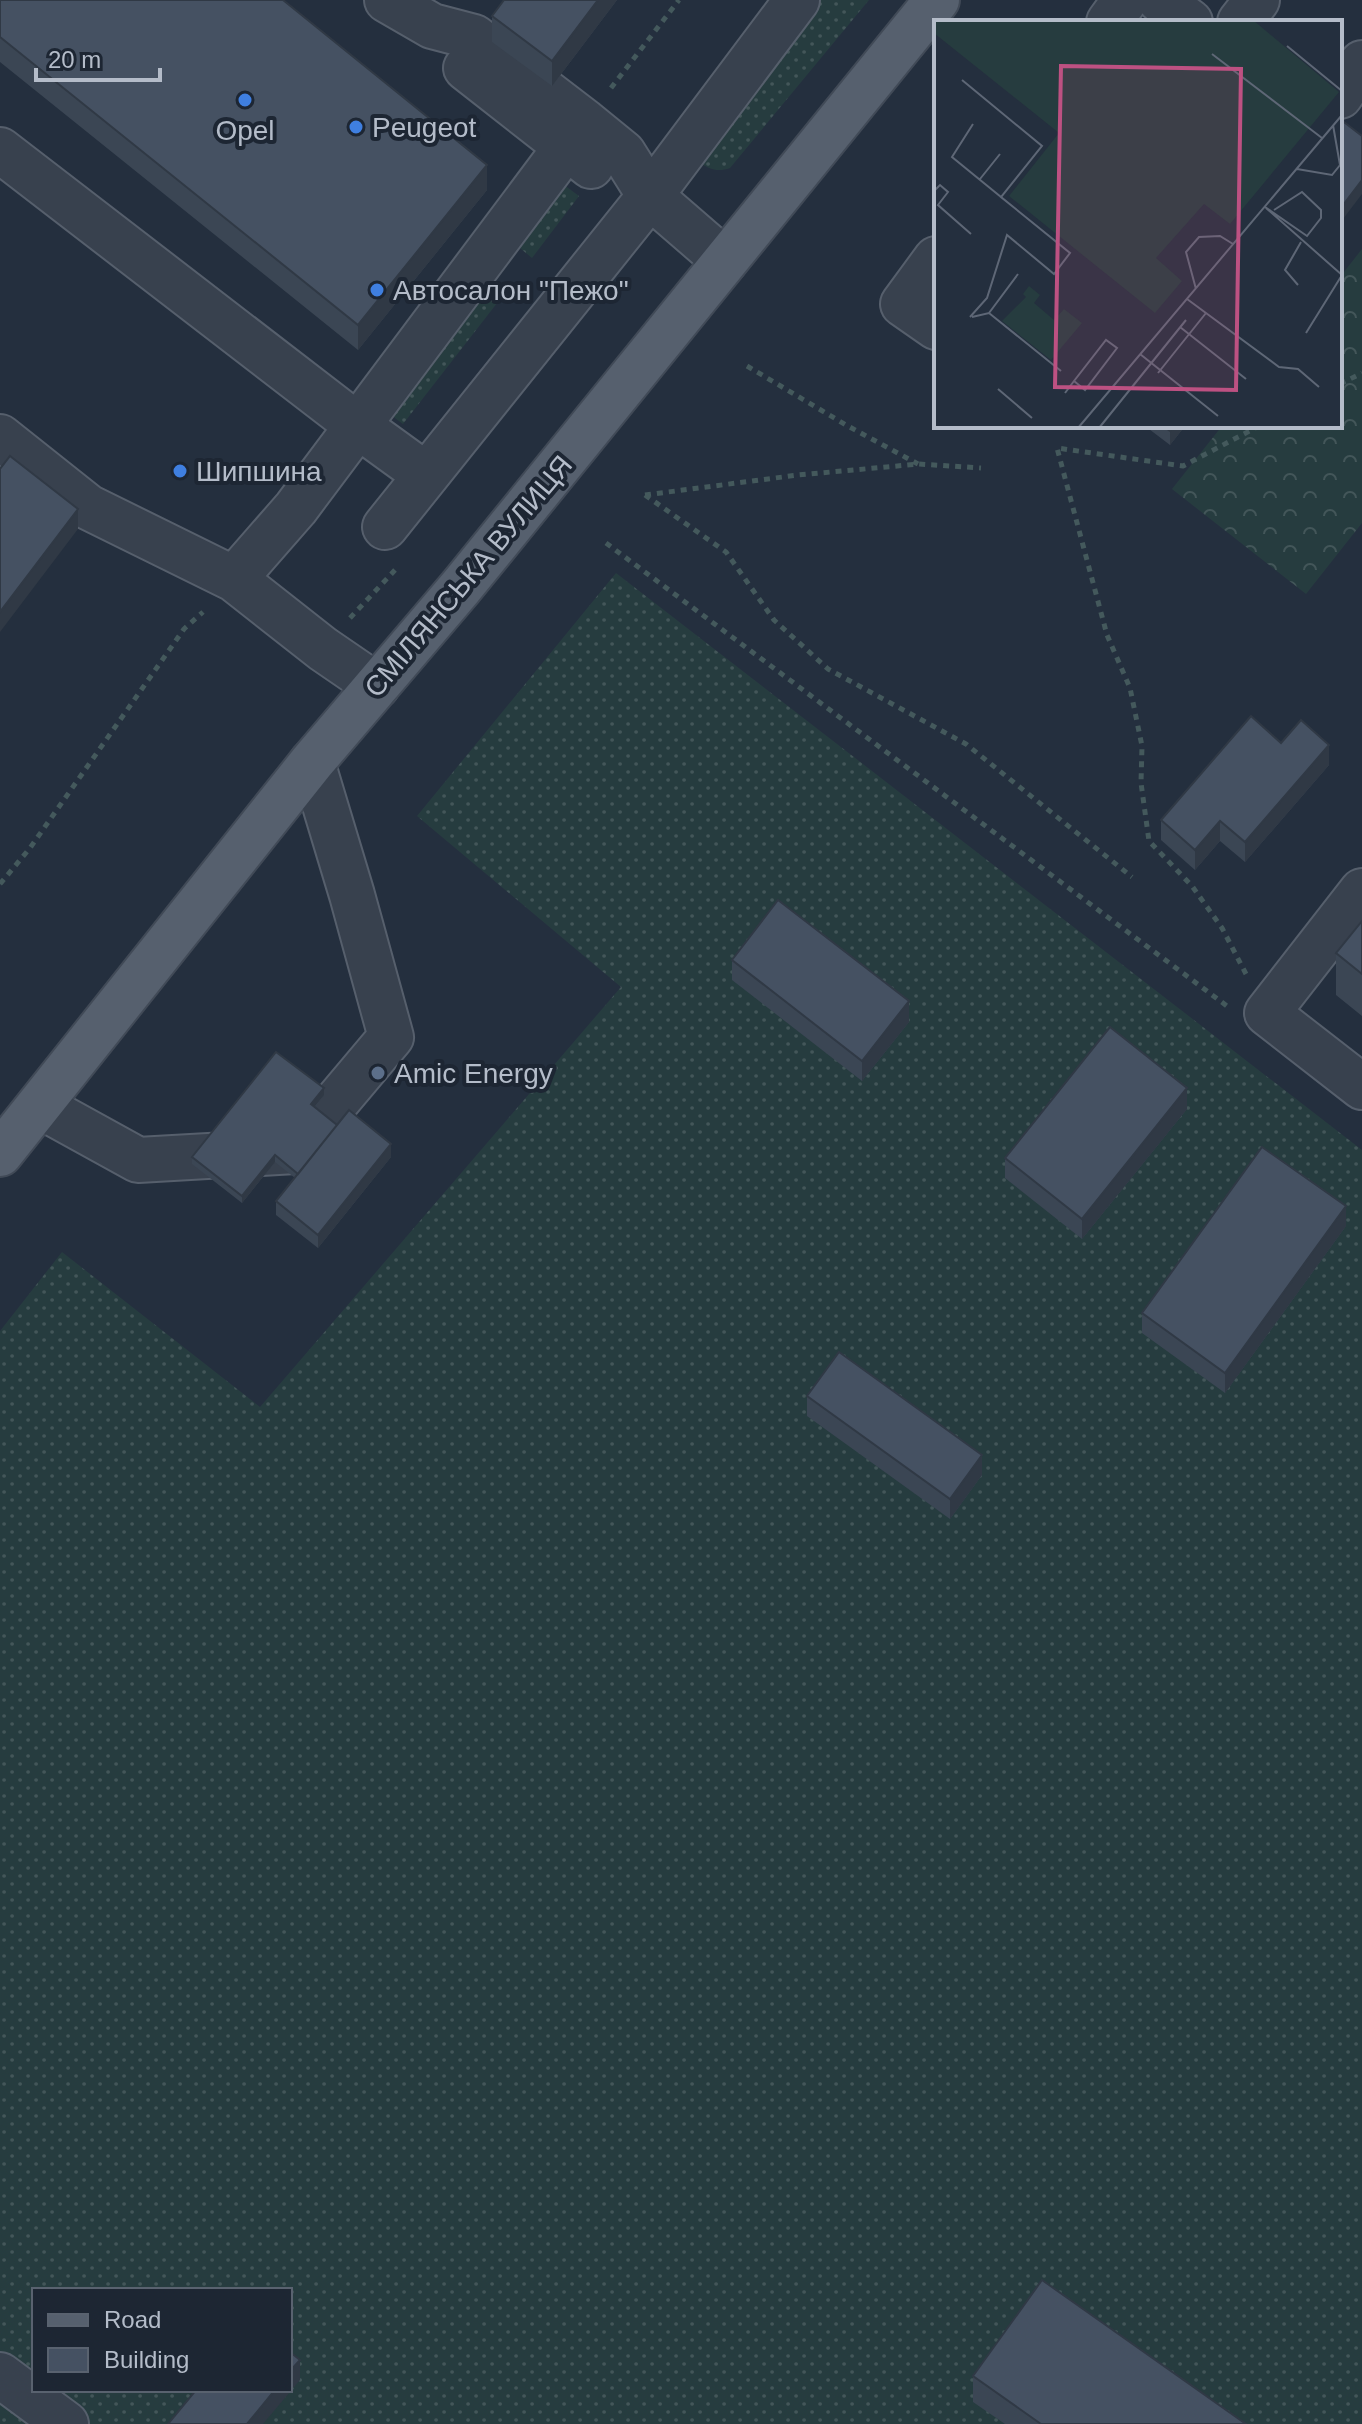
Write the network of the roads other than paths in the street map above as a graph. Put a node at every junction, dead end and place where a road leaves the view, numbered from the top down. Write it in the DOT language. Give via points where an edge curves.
graph roads {
  1 [pos="387,0"];
  2 [pos="797,0"];
  3 [pos="937,0"];
  4 [pos="1125,0"];
  5 [pos="1160,0"];
  6 [pos="1257,0"];
  7 [pos="1110,20"];
  8 [pos="1187,20"];
  9 [pos="1242,20"];
  10 [pos="1362,63"];
  11 [pos="1342,93"];
  12 [pos="576,135"];
  13 [pos="0,150"];
  14 [pos="650,196"];
  15 [pos="725,261"];
  16 [pos="934,262"];
  17 [pos="934,326"];
  18 [pos="357,425"];
  19 [pos="0,437"];
  20 [pos="426,475"];
  21 [pos="385,527"];
  22 [pos="234,579"];
  23 [pos="377,686"];
  24 [pos="312,762"];
  25 [pos="1362,891"];
  26 [pos="1362,1087"];
  27 [pos="40,1106"];
  28 [pos="0,1154"];
  29 [pos="0,2375"];
  30 [pos="66,2424"];
  1 -- 12 [label="lane" via="432,26 474,37"];
  2 -- 14 [label="lane"];
  3 -- 15 [label="main road, СМІЛЯНСЬКА ВУЛИЦЯ"];
  4 -- 7 [label="lane"];
  5 -- 8 [label="lane"];
  6 -- 9 [label="lane"];
  10 -- 11 [label="lane"];
  12 -- 14 [label="lane" via="623,153"];
  12 -- 18 [label="lane"];
  13 -- 18 [label="lane"];
  14 -- 15 [label="lane"];
  14 -- 20 [label="lane"];
  15 -- 23 [label="main road, СМІЛЯНСЬКА ВУЛИЦЯ"];
  16 -- 17 [label="lane" via="903,304"];
  18 -- 20 [label="lane"];
  18 -- 22 [label="lane" via="296,508"];
  19 -- 22 [label="lane" via="88,507"];
  20 -- 21 [label="lane"];
  22 -- 23 [label="lane"];
  23 -- 24 [label="main road, СМІЛЯНСЬКА ВУЛИЦЯ"];
  24 -- 27 [label="main road, СМІЛЯНСЬКА ВУЛИЦЯ"];
  24 -- 27 [label="lane" via="391,1037 295,1151 138,1160"];
  25 -- 26 [label="lane" via="1258,998"];
  27 -- 28 [label="main road, СМІЛЯНСЬКА ВУЛИЦЯ"];
  29 -- 30 [label="lane"];
}
